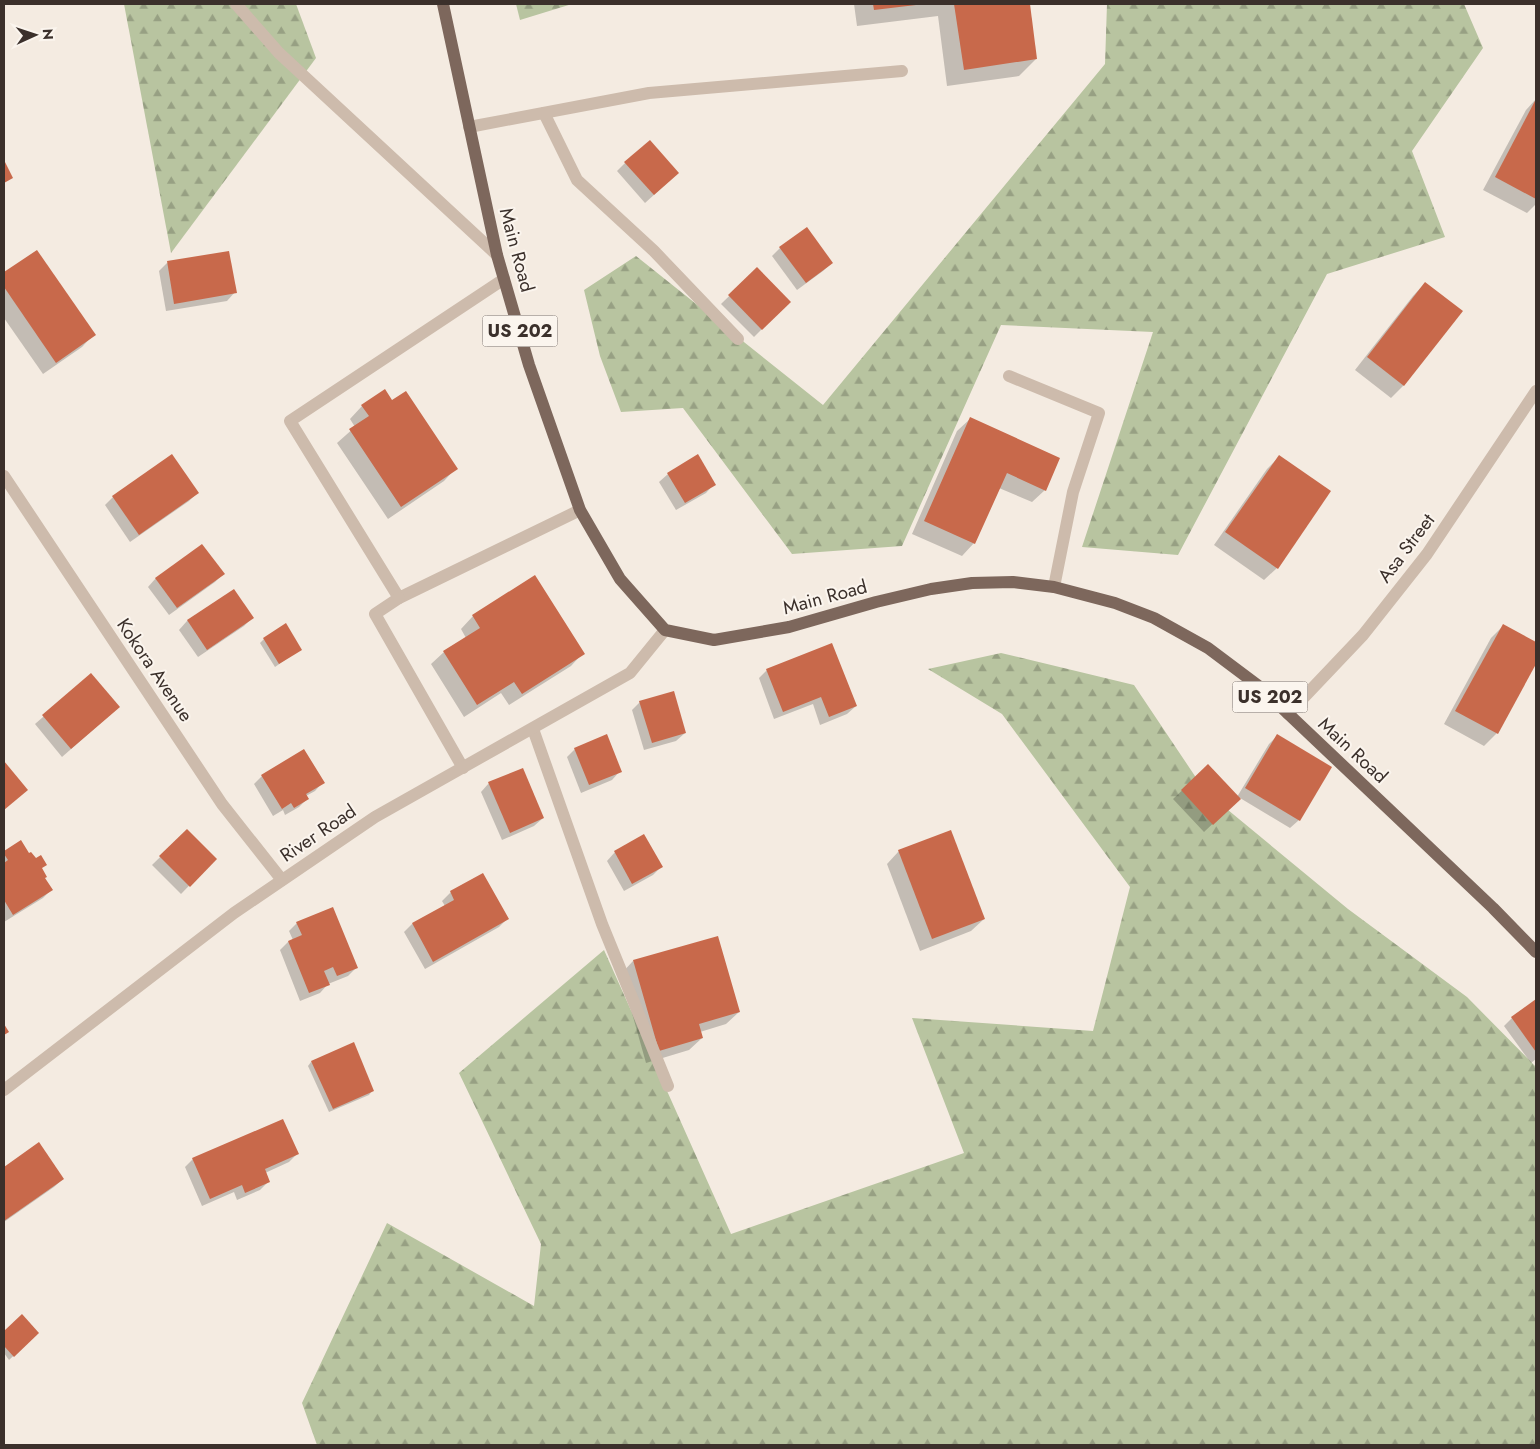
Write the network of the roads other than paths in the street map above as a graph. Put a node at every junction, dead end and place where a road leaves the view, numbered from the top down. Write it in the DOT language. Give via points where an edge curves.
graph roads {
  1 [pos="236,4"];
  2 [pos="443,4"];
  3 [pos="902,71"];
  4 [pos="544,113"];
  5 [pos="469,127"];
  6 [pos="497,254"];
  7 [pos="504,279"];
  8 [pos="738,339"];
  9 [pos="1009,376"];
  10 [pos="1536,391"];
  11 [pos="4,476"];
  12 [pos="580,510"];
  13 [pos="1054,587"];
  14 [pos="399,598"];
  15 [pos="664,630"];
  16 [pos="1288,714"];
  17 [pos="533,729"];
  18 [pos="463,768"];
  19 [pos="282,880"];
  20 [pos="1536,952"];
  21 [pos="668,1086"];
  22 [pos="4,1090"];
  1 -- 6 [label="street" via="279,53"];
  2 -- 5 [label="main road, Main Road / US 202"];
  3 -- 4 [label="street" via="648,93"];
  4 -- 5 [label="street"];
  4 -- 8 [label="street" via="577,180 654,251"];
  5 -- 6 [label="main road, Main Road / US 202"];
  6 -- 7 [label="main road, Main Road / US 202"];
  7 -- 12 [label="main road, Main Road / US 202" via="529,365"];
  7 -- 14 [label="street" via="290,421"];
  9 -- 13 [label="street" via="1099,413 1073,492"];
  10 -- 16 [label="street, Asa Street" via="1427,554 1363,635"];
  11 -- 19 [label="street, Kokora Avenue" via="222,804"];
  12 -- 14 [label="street"];
  12 -- 15 [label="main road, Main Road / US 202" via="620,579"];
  13 -- 15 [label="main road, Main Road / US 202" via="1013,582 931,589 789,627 714,640"];
  13 -- 16 [label="main road, Main Road / US 202" via="1115,603 1208,648 1260,687"];
  14 -- 18 [label="street" via="375,614"];
  15 -- 17 [label="street, River Road" via="630,673"];
  16 -- 20 [label="main road, Main Road / US 202"];
  17 -- 18 [label="street, River Road"];
  17 -- 21 [label="street" via="602,924"];
  18 -- 19 [label="street, River Road" via="375,818"];
  19 -- 22 [label="street, River Road" via="234,913"];
}
